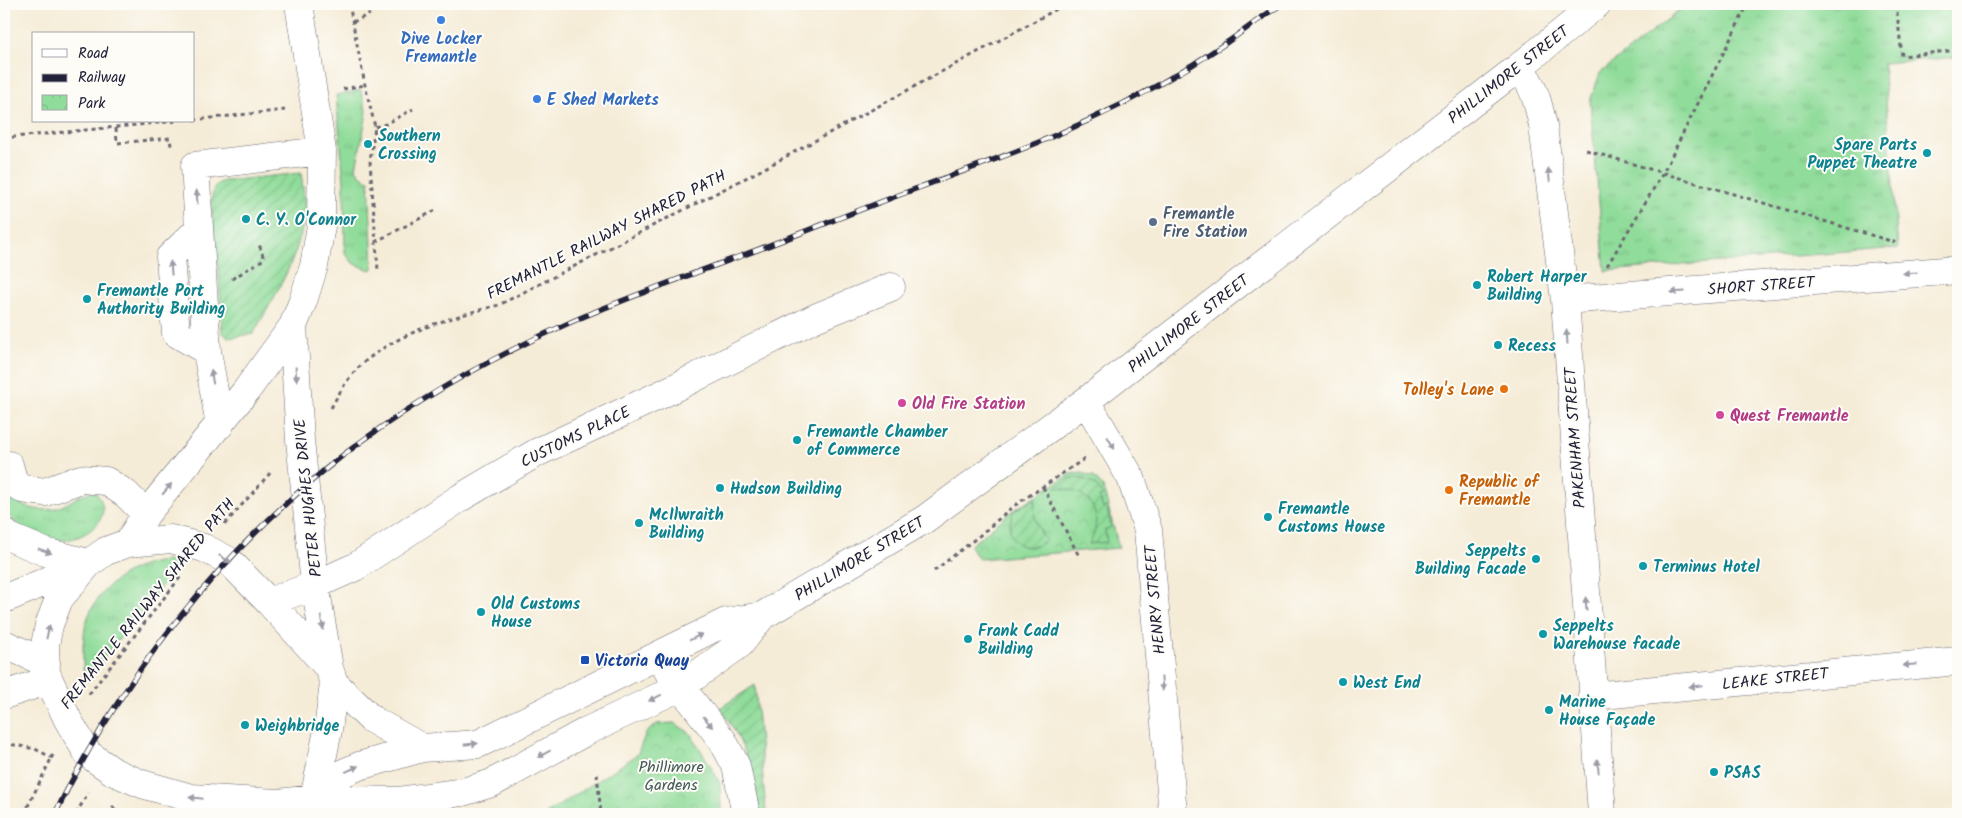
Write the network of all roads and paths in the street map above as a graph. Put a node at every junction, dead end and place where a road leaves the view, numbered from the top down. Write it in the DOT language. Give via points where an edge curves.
graph roads {
  1 [pos="299,4"];
  2 [pos="349,4"];
  3 [pos="1066,4"];
  4 [pos="1597,4"];
  5 [pos="1748,4"];
  6 [pos="1896,4"];
  7 [pos="370,14"];
  8 [pos="353,22"];
  9 [pos="1958,50"];
  10 [pos="1519,67"];
  11 [pos="365,85"];
  12 [pos="335,91"];
  13 [pos="413,109"];
  14 [pos="286,110"];
  15 [pos="195,120"];
  16 [pos="169,122"];
  17 [pos="375,127"];
  18 [pos="116,128"];
  19 [pos="4,138"];
  20 [pos="171,147"];
  21 [pos="1586,150"];
  22 [pos="322,151"];
  23 [pos="1663,173"];
  24 [pos="438,209"];
  25 [pos="375,242"];
  26 [pos="259,244"];
  27 [pos="1895,248"];
  28 [pos="378,270"];
  29 [pos="1605,270"];
  30 [pos="1958,270"];
  31 [pos="228,281"];
  32 [pos="891,286"];
  33 [pos="1565,300"];
  34 [pos="293,326"];
  35 [pos="1086,401"];
  36 [pos="220,425"];
  37 [pos="300,440"];
  38 [pos="1084,459"];
  39 [pos="9,464"];
  40 [pos="1043,487"];
  41 [pos="146,514"];
  42 [pos="4,532"];
  43 [pos="128,543"];
  44 [pos="204,548"];
  45 [pos="1080,558"];
  46 [pos="89,563"];
  47 [pos="934,571"];
  48 [pos="315,585"];
  49 [pos="4,599"];
  50 [pos="269,602"];
  51 [pos="762,616"];
  52 [pos="5,642"];
  53 [pos="657,656"];
  54 [pos="1958,661"];
  55 [pos="47,672"];
  56 [pos="332,676"];
  57 [pos="680,686"];
  58 [pos="4,695"];
  59 [pos="1592,696"];
  60 [pos="68,720"];
  61 [pos="422,748"];
  62 [pos="597,774"];
  63 [pos="92,786"];
  64 [pos="315,806"];
  65 [pos="24,814"];
  66 [pos="76,814"];
  67 [pos="601,814"];
  68 [pos="746,814"];
  69 [pos="1173,814"];
  70 [pos="1602,814"];
  1 -- 22 [label="street, PETER HUGHES DRIVE"];
  2 -- 8 [label="path"];
  3 -- 37 [label="path, FREMANTLE RAILWAY SHARED PATH" via="772,164 498,305 456,316 410,334 378,352 359,367 343,386 327,415"];
  4 -- 10 [label="street, PHILLIMORE STREET"];
  5 -- 23 [label="path"];
  6 -- 9 [label="path" via="1902,56"];
  7 -- 8 [label="path"];
  8 -- 11 [label="path"];
  33 -- 10 [label="street, PAKENHAM STREET, one-way" via="1539,104 1531,82"];
  10 -- 35 [label="street, PHILLIMORE STREET"];
  11 -- 12 [label="path"];
  11 -- 17 [label="path"];
  13 -- 17 [label="path"];
  14 -- 15 [label="path"];
  16 -- 18 [label="path"];
  17 -- 25 [label="path" via="370,161"];
  18 -- 19 [label="path"];
  18 -- 20 [label="path" via="117,143 170,138"];
  21 -- 23 [label="path"];
  22 -- 34 [label="street, PETER HUGHES DRIVE" via="321,226 314,266"];
  36 -- 22 [label="street, one-way" via="207,351 195,166"];
  23 -- 27 [label="path" via="1894,242"];
  23 -- 29 [label="path"];
  24 -- 25 [label="path"];
  25 -- 28 [label="path"];
  26 -- 31 [label="path" via="264,259"];
  30 -- 33 [label="street, SHORT STREET, one-way"];
  32 -- 48 [label="street, CUSTOMS PLACE" via="815,318 536,453 460,498 355,568"];
  59 -- 33 [label="street, PAKENHAM STREET, one-way"];
  34 -- 36 [label="street, PETER HUGHES DRIVE"];
  34 -- 37 [label="street, PETER HUGHES DRIVE, one-way"];
  35 -- 51 [label="street, PHILLIMORE STREET" via="926,519"];
  35 -- 69 [label="street, HENRY STREET, one-way" via="1131,478 1148,530"];
  41 -- 36 [label="street, PETER HUGHES DRIVE, one-way"];
  37 -- 44 [label="path, FREMANTLE RAILWAY SHARED PATH"];
  37 -- 48 [label="street, PETER HUGHES DRIVE"];
  38 -- 40 [label="path"];
  39 -- 41 [label="street" via="14,483 22,488 45,492 81,479 106,481 126,494"];
  40 -- 45 [label="path"];
  40 -- 47 [label="path" via="1011,508"];
  41 -- 43 [label="street, PETER HUGHES DRIVE"];
  42 -- 46 [label="street, one-way" via="45,552"];
  43 -- 44 [label="street, PHILLIMORE STREET" via="171,539"];
  43 -- 46 [label="street, PHILLIMORE STREET" via="106,551"];
  44 -- 50 [label="street, PHILLIMORE STREET, one-way" via="229,561"];
  44 -- 60 [label="path, FREMANTLE RAILWAY SHARED PATH"];
  46 -- 49 [label="street"];
  55 -- 46 [label="street, PHILLIMORE STREET, one-way" via="45,645 59,599"];
  48 -- 50 [label="street, CUSTOMS PLACE"];
  48 -- 56 [label="street, PETER HUGHES DRIVE, one-way"];
  50 -- 56 [label="street, PHILLIMORE STREET"];
  53 -- 51 [label="street, PHILLIMORE STREET, one-way" via="726,622"];
  51 -- 57 [label="street, PHILLIMORE STREET" via="740,644"];
  52 -- 55 [label="street"];
  53 -- 57 [label="street"];
  61 -- 53 [label="street, PHILLIMORE STREET, one-way" via="478,744"];
  54 -- 59 [label="street, LEAKE STREET, one-way"];
  55 -- 58 [label="street"];
  55 -- 60 [label="street, PHILLIMORE STREET"];
  56 -- 61 [label="street, PHILLIMORE STREET" via="371,719"];
  56 -- 64 [label="street" via="328,730"];
  57 -- 64 [label="street, PHILLIMORE STREET, one-way" via="587,731 492,783 470,790 397,801"];
  57 -- 68 [label="street, one-way" via="723,741 736,766"];
  70 -- 59 [label="street, PAKENHAM STREET, one-way"];
  64 -- 60 [label="street, PHILLIMORE STREET, one-way" via="191,798 142,784 114,772 88,754"];
  60 -- 65 [label="path, FREMANTLE RAILWAY SHARED PATH"];
  64 -- 61 [label="street, PHILLIMORE STREET, one-way" via="343,773"];
  62 -- 67 [label="path"];
  63 -- 66 [label="path"];
}
